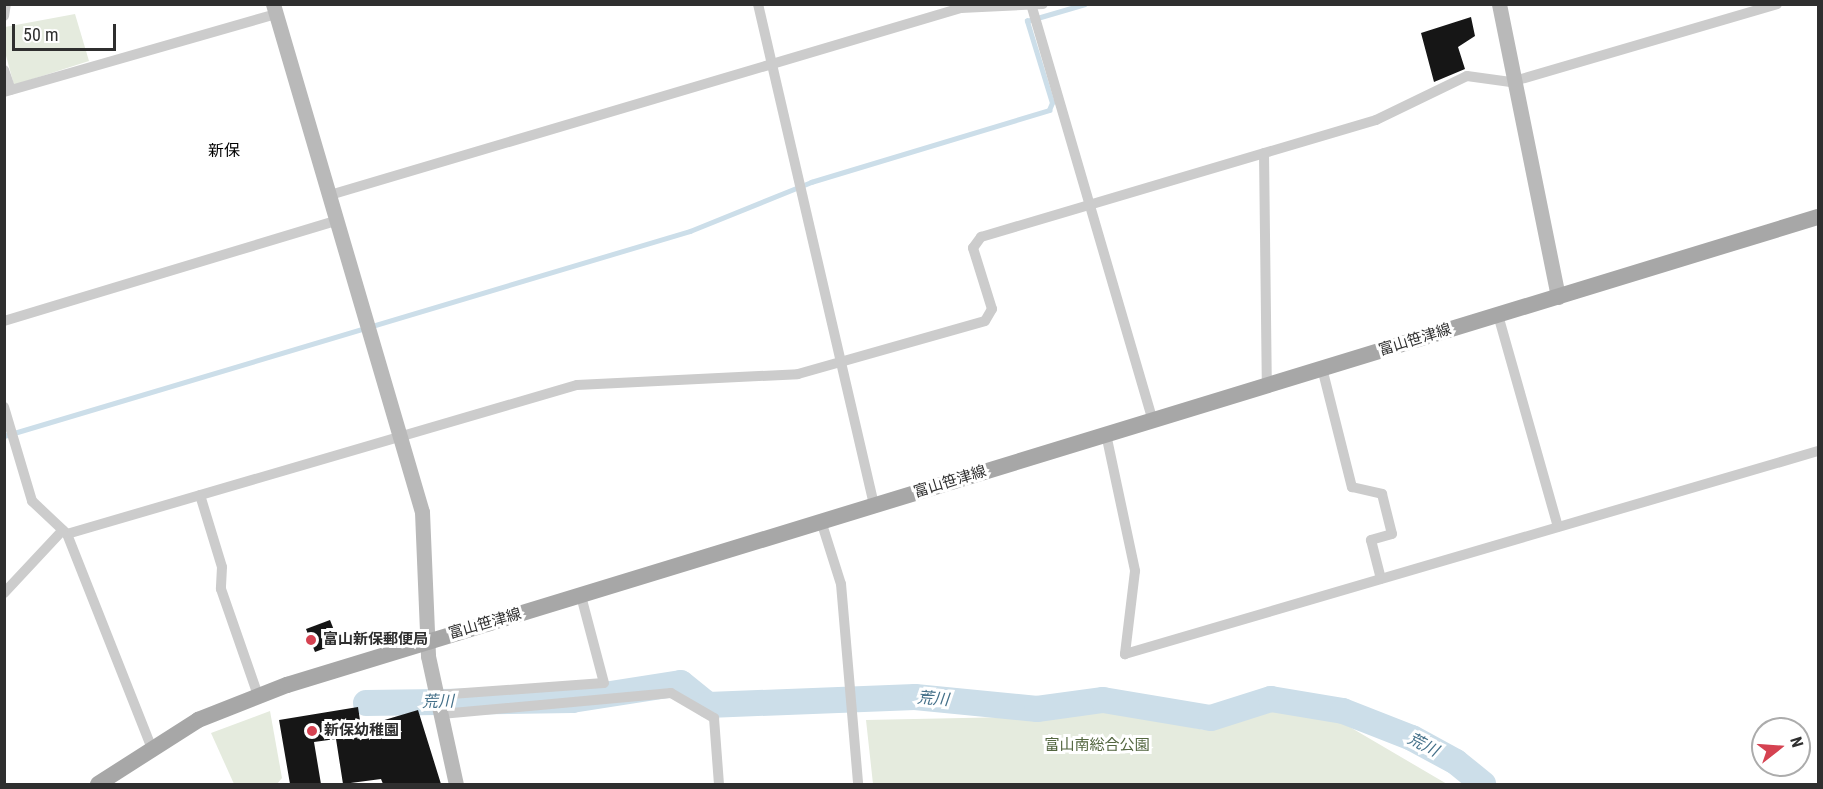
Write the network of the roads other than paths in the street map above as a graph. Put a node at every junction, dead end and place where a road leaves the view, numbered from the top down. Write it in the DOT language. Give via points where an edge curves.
graph roads {
  1 [pos="6,4"];
  2 [pos="758,4"];
  3 [pos="1499,4"];
  4 [pos="1778,4"];
  5 [pos="275,9"];
  6 [pos="1035,11"];
  7 [pos="4,16"];
  8 [pos="775,64"];
  9 [pos="4,70"];
  10 [pos="1511,82"];
  11 [pos="8,91"];
  12 [pos="1264,153"];
  13 [pos="330,195"];
  14 [pos="1089,204"];
  15 [pos="1818,217"];
  16 [pos="338,220"];
  17 [pos="1558,297"];
  18 [pos="1498,315"];
  19 [pos="4,321"];
  20 [pos="841,363"];
  21 [pos="1322,368"];
  22 [pos="1268,385"];
  23 [pos="4,407"];
  24 [pos="1153,420"];
  25 [pos="1106,434"];
  26 [pos="11,436"];
  27 [pos="400,436"];
  28 [pos="1818,451"];
  29 [pos="200,495"];
  30 [pos="874,505"];
  31 [pos="821,521"];
  32 [pos="1558,527"];
  33 [pos="65,532"];
  34 [pos="1381,579"];
  35 [pos="4,593"];
  36 [pos="581,596"];
  37 [pos="427,641"];
  38 [pos="258,695"];
  39 [pos="437,695"];
  40 [pos="441,714"];
  41 [pos="151,746"];
  42 [pos="98,784"];
  43 [pos="456,784"];
  44 [pos="719,784"];
  45 [pos="858,784"];
  1 -- 7 [label="street"];
  2 -- 8 [label="street"];
  3 -- 10 [label="street"];
  4 -- 10 [label="street"];
  5 -- 11 [label="street"];
  5 -- 13 [label="street"];
  6 -- 8 [label="street" via="961,8"];
  6 -- 14 [label="street"];
  8 -- 13 [label="street"];
  8 -- 20 [label="street"];
  9 -- 11 [label="street"];
  10 -- 12 [label="street" via="1467,76 1376,120"];
  10 -- 17 [label="street"];
  12 -- 14 [label="street"];
  12 -- 22 [label="street"];
  13 -- 16 [label="street"];
  14 -- 20 [label="street" via="981,237 973,248 992,309 985,321"];
  14 -- 24 [label="street"];
  15 -- 17 [label="main road, 富山笹津線"];
  16 -- 19 [label="street"];
  16 -- 27 [label="street"];
  17 -- 18 [label="main road, 富山笹津線"];
  18 -- 21 [label="main road, 富山笹津線"];
  18 -- 32 [label="street"];
  20 -- 27 [label="street" via="798,374 577,385"];
  20 -- 30 [label="street"];
  21 -- 22 [label="main road, 富山笹津線"];
  21 -- 34 [label="street" via="1352,487 1382,494 1392,534 1371,540"];
  22 -- 24 [label="main road, 富山笹津線"];
  23 -- 26 [label="street"];
  24 -- 25 [label="main road, 富山笹津線"];
  25 -- 30 [label="main road, 富山笹津線"];
  25 -- 34 [label="street" via="1135,572 1125,654"];
  26 -- 33 [label="street" via="32,501"];
  27 -- 29 [label="street"];
  27 -- 37 [label="street" via="426,536"];
  28 -- 32 [label="street"];
  29 -- 33 [label="street"];
  29 -- 38 [label="street" via="222,567 221,590"];
  30 -- 31 [label="main road, 富山笹津線"];
  31 -- 36 [label="main road, 富山笹津線"];
  31 -- 45 [label="street" via="841,584"];
  32 -- 34 [label="street"];
  33 -- 35 [label="street"];
  33 -- 41 [label="street"];
  36 -- 37 [label="main road, 富山笹津線"];
  36 -- 39 [label="street" via="604,683"];
  37 -- 38 [label="main road, 富山笹津線"];
  37 -- 39 [label="street"];
  38 -- 41 [label="main road, 富山笹津線"];
  39 -- 40 [label="street"];
  40 -- 43 [label="street"];
  40 -- 44 [label="street" via="671,693 714,718"];
  41 -- 42 [label="main road, 富山笹津線"];
}
